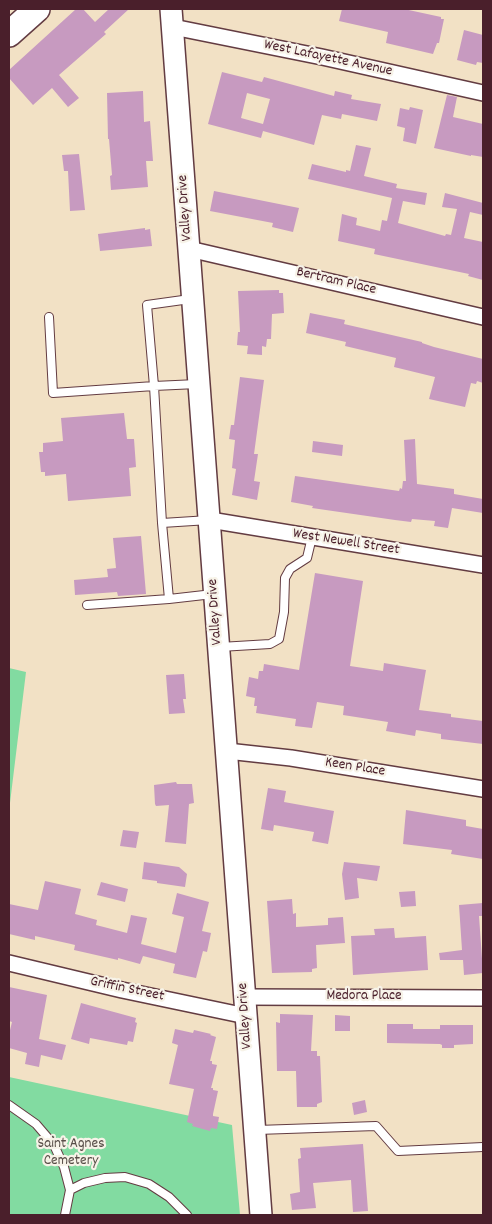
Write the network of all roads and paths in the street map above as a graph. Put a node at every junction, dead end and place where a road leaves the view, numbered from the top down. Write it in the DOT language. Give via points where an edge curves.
graph roads {
  1 [pos="36,9"];
  2 [pos="172,18"];
  3 [pos="9,34"];
  4 [pos="483,93"];
  5 [pos="189,249"];
  6 [pos="193,299"];
  7 [pos="48,317"];
  8 [pos="483,317"];
  9 [pos="199,384"];
  10 [pos="154,386"];
  11 [pos="210,520"];
  12 [pos="162,523"];
  13 [pos="312,537"];
  14 [pos="483,565"];
  15 [pos="215,593"];
  16 [pos="169,599"];
  17 [pos="87,605"];
  18 [pos="218,647"];
  19 [pos="226,752"];
  20 [pos="483,789"];
  21 [pos="9,963"];
  22 [pos="483,998"];
  23 [pos="246,1006"];
  24 [pos="9,1105"];
  25 [pos="255,1130"];
  26 [pos="483,1147"];
  27 [pos="70,1190"];
  28 [pos="66,1215"];
  29 [pos="187,1215"];
  30 [pos="261,1215"];
  1 -- 3 [label="main road"];
  2 -- 4 [label="street, West Lafayette Avenue" via="322,57"];
  2 -- 5 [label="main road, Valley Drive"];
  5 -- 6 [label="main road, Valley Drive"];
  5 -- 8 [label="street, Bertram Place"];
  6 -- 9 [label="main road, Valley Drive"];
  6 -- 10 [label="lane" via="147,305"];
  7 -- 10 [label="lane" via="53,393"];
  9 -- 10 [label="lane"];
  9 -- 11 [label="main road, Valley Drive"];
  10 -- 12 [label="lane"];
  11 -- 12 [label="lane"];
  11 -- 13 [label="street, West Newell Street"];
  11 -- 15 [label="main road, Valley Drive"];
  12 -- 16 [label="lane"];
  13 -- 14 [label="street, West Newell Street"];
  13 -- 18 [label="lane" via="307,558 290,569 285,578 279,640 270,644"];
  15 -- 16 [label="lane"];
  15 -- 18 [label="main road, Valley Drive"];
  16 -- 17 [label="lane"];
  18 -- 19 [label="main road, Valley Drive"];
  19 -- 20 [label="street, Keen Place" via="292,758"];
  19 -- 23 [label="main road, Valley Drive"];
  21 -- 23 [label="street, Griffin Street" via="122,990"];
  22 -- 23 [label="street, Medora Place"];
  23 -- 25 [label="main road, Valley Drive"];
  24 -- 27 [label="lane" via="36,1124 54,1145"];
  25 -- 26 [label="lane" via="376,1126 398,1151"];
  25 -- 30 [label="main road, Valley Drive"];
  27 -- 28 [label="lane"];
  27 -- 29 [label="lane" via="91,1181 125,1177 149,1184"];
}
